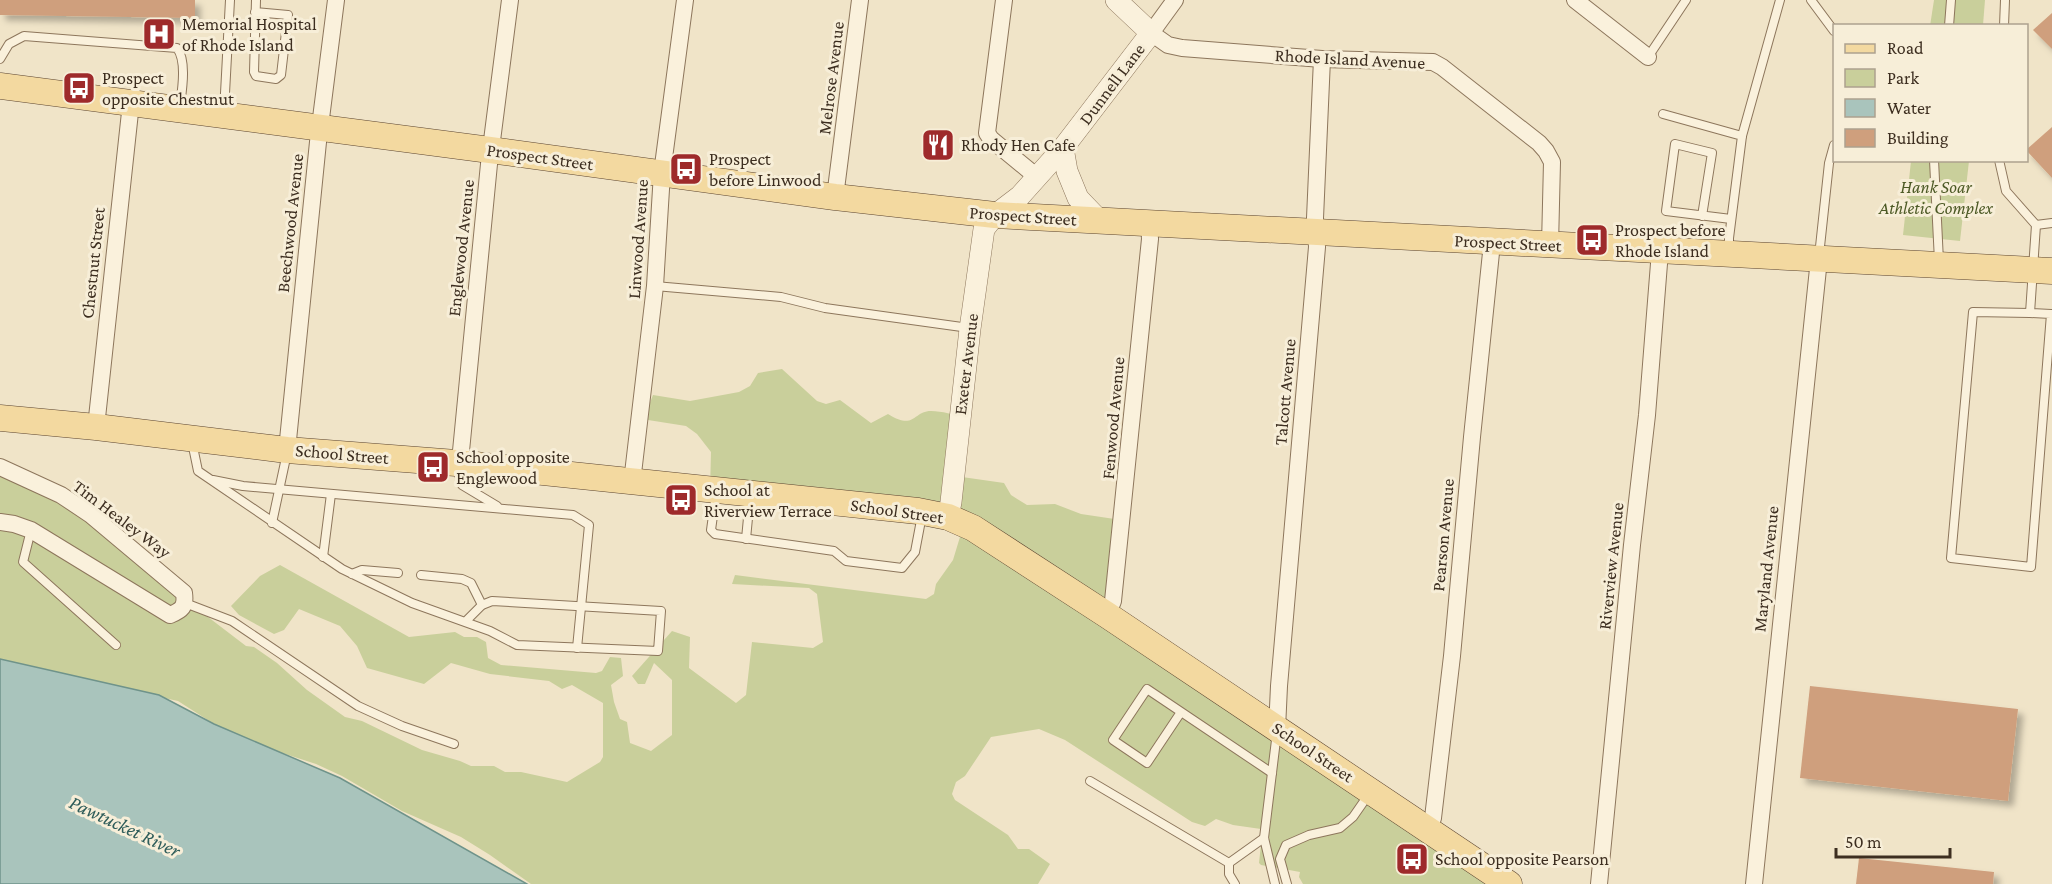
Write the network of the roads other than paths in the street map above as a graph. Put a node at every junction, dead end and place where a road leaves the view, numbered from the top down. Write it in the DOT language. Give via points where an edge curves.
graph roads {
  1 [pos="230,0"];
  2 [pos="256,0"];
  3 [pos="336,0"];
  4 [pos="510,0"];
  5 [pos="685,0"];
  6 [pos="860,0"];
  7 [pos="1004,0"];
  8 [pos="1116,0"];
  9 [pos="1175,0"];
  10 [pos="1575,0"];
  11 [pos="1686,0"];
  12 [pos="1780,0"];
  13 [pos="1811,0"];
  14 [pos="1951,0"];
  15 [pos="2005,0"];
  16 [pos="255,12"];
  17 [pos="1948,24"];
  18 [pos="2004,24"];
  19 [pos="1833,30"];
  20 [pos="1151,33"];
  21 [pos="1648,57"];
  22 [pos="0,59"];
  23 [pos="1322,59"];
  24 [pos="0,86"];
  25 [pos="131,103"];
  26 [pos="180,110"];
  27 [pos="1662,114"];
  28 [pos="224,116"];
  29 [pos="320,129"];
  30 [pos="1742,136"];
  31 [pos="1063,148"];
  32 [pos="1833,149"];
  33 [pos="490,150"];
  34 [pos="1934,162"];
  35 [pos="1999,162"];
  36 [pos="662,173"];
  37 [pos="1037,177"];
  38 [pos="835,197"];
  39 [pos="995,215"];
  40 [pos="1702,216"];
  41 [pos="1731,219"];
  42 [pos="1101,222"];
  43 [pos="1149,223"];
  44 [pos="2052,223"];
  45 [pos="2036,225"];
  46 [pos="1316,232"];
  47 [pos="1492,243"];
  48 [pos="1550,245"];
  49 [pos="1660,252"];
  50 [pos="1729,255"];
  51 [pos="1819,259"];
  52 [pos="1940,265"];
  53 [pos="2042,271"];
  54 [pos="655,286"];
  55 [pos="2030,314"];
  56 [pos="970,328"];
  57 [pos="0,418"];
  58 [pos="96,428"];
  59 [pos="191,439"];
  60 [pos="287,450"];
  61 [pos="456,464"];
  62 [pos="0,467"];
  63 [pos="208,479"];
  64 [pos="632,482"];
  65 [pos="279,490"];
  66 [pos="716,490"];
  67 [pos="331,494"];
  68 [pos="751,494"];
  69 [pos="500,508"];
  70 [pos="923,512"];
  71 [pos="948,517"];
  72 [pos="0,522"];
  73 [pos="272,523"];
  74 [pos="31,530"];
  75 [pos="746,539"];
  76 [pos="323,557"];
  77 [pos="398,573"];
  78 [pos="352,574"];
  79 [pos="421,575"];
  80 [pos="185,598"];
  81 [pos="482,605"];
  82 [pos="582,606"];
  83 [pos="1107,615"];
  84 [pos="465,622"];
  85 [pos="116,645"];
  86 [pos="577,648"];
  87 [pos="1181,712"];
  88 [pos="1277,729"];
  89 [pos="454,744"];
  90 [pos="1272,773"];
  91 [pos="1090,781"];
  92 [pos="1371,791"];
  93 [pos="1429,830"];
  94 [pos="1264,838"];
  95 [pos="1229,863"];
  96 [pos="1235,884"];
  97 [pos="1275,884"];
  98 [pos="1287,884"];
  99 [pos="1509,884"];
  100 [pos="1599,884"];
  101 [pos="1754,884"];
  1 -- 28 [label="lane"];
  2 -- 16 [label="lane"];
  3 -- 29 [label="street, Beechwood Avenue"];
  4 -- 33 [label="street, Englewood Avenue"];
  5 -- 36 [label="street, Linwood Avenue"];
  6 -- 38 [label="street, Melrose Avenue"];
  7 -- 37 [label="street" via="987,133"];
  8 -- 20 [label="street, Rhode Island Avenue"];
  9 -- 20 [label="street, Dunnell Lane"];
  10 -- 21 [label="street"];
  11 -- 21 [label="lane"];
  12 -- 30 [label="lane"];
  13 -- 19 [label="lane"];
  14 -- 17 [label="lane"];
  15 -- 18 [label="lane"];
  16 -- 16 [label="lane" via="254,72 256,76 276,79 281,75 288,15"];
  20 -- 23 [label="street, Rhode Island Avenue" via="1168,45 1182,48"];
  20 -- 31 [label="street, Dunnell Lane"];
  22 -- 26 [label="lane" via="9,44 24,36 177,48 183,77"];
  23 -- 46 [label="street, Talcott Avenue"];
  23 -- 48 [label="street, Rhode Island Avenue" via="1433,62 1539,143 1552,162"];
  24 -- 25 [label="main road, Prospect Street"];
  25 -- 26 [label="main road, Prospect Street"];
  25 -- 58 [label="street, Chestnut Street"];
  26 -- 28 [label="main road, Prospect Street"];
  27 -- 30 [label="lane"];
  28 -- 29 [label="main road, Prospect Street"];
  29 -- 33 [label="main road, Prospect Street"];
  29 -- 60 [label="street, Beechwood Avenue"];
  30 -- 41 [label="lane"];
  31 -- 37 [label="street, Dunnell Lane"];
  31 -- 42 [label="street" via="1078,198"];
  32 -- 51 [label="lane"];
  33 -- 36 [label="main road, Prospect Street"];
  33 -- 61 [label="street, Englewood Avenue" via="461,451"];
  34 -- 52 [label="lane"];
  35 -- 45 [label="lane" via="2006,191"];
  36 -- 38 [label="main road, Prospect Street"];
  36 -- 54 [label="street, Linwood Avenue"];
  37 -- 39 [label="street, Dunnell Lane"];
  38 -- 39 [label="main road, Prospect Street"];
  39 -- 42 [label="main road, Prospect Street"];
  39 -- 56 [label="street, Exeter Avenue" via="984,229"];
  40 -- 40 [label="lane" via="1666,211 1675,144 1712,153"];
  40 -- 41 [label="lane"];
  41 -- 50 [label="lane"];
  42 -- 43 [label="main road, Prospect Street"];
  43 -- 46 [label="main road, Prospect Street"];
  43 -- 83 [label="street, Fenwood Avenue" via="1124,508 1113,601"];
  44 -- 45 [label="lane"];
  45 -- 53 [label="lane"];
  46 -- 47 [label="main road, Prospect Street"];
  46 -- 88 [label="street, Talcott Avenue"];
  47 -- 48 [label="main road, Prospect Street"];
  47 -- 93 [label="street, Pearson Avenue" via="1452,656"];
  48 -- 49 [label="main road, Prospect Street"];
  49 -- 50 [label="main road, Prospect Street"];
  49 -- 100 [label="street, Riverview Avenue"];
  50 -- 51 [label="main road, Prospect Street"];
  51 -- 52 [label="main road, Prospect Street"];
  51 -- 101 [label="street, Maryland Avenue"];
  52 -- 53 [label="main road, Prospect Street"];
  53 -- 55 [label="lane"];
  54 -- 56 [label="lane" via="781,297 825,308"];
  54 -- 64 [label="street, Linwood Avenue"];
  55 -- 55 [label="lane" via="2051,314 2031,567 1951,558 1973,312"];
  56 -- 71 [label="street, Exeter Avenue"];
  57 -- 58 [label="main road, School Street"];
  58 -- 59 [label="main road, School Street"];
  59 -- 60 [label="main road, School Street"];
  59 -- 63 [label="lane" via="198,471"];
  60 -- 61 [label="main road, School Street"];
  60 -- 65 [label="lane"];
  61 -- 64 [label="main road, School Street"];
  61 -- 69 [label="lane" via="462,485"];
  62 -- 80 [label="street, Tim Healey Way" via="61,495 91,514"];
  63 -- 65 [label="lane"];
  63 -- 73 [label="lane"];
  64 -- 66 [label="main road, School Street"];
  65 -- 67 [label="lane"];
  65 -- 73 [label="lane"];
  66 -- 68 [label="main road, School Street"];
  66 -- 75 [label="lane" via="711,530"];
  67 -- 69 [label="lane"];
  67 -- 76 [label="lane"];
  68 -- 70 [label="main road, School Street"];
  68 -- 75 [label="lane"];
  69 -- 82 [label="lane" via="573,515 589,525"];
  70 -- 71 [label="main road, School Street"];
  70 -- 75 [label="lane" via="915,552 902,568 846,561 834,551"];
  71 -- 83 [label="main road, School Street" via="972,528"];
  72 -- 74 [label="street"];
  73 -- 76 [label="lane"];
  74 -- 80 [label="street" via="170,615 182,610"];
  74 -- 85 [label="lane" via="23,562"];
  76 -- 78 [label="lane"];
  77 -- 78 [label="lane" via="363,570"];
  78 -- 84 [label="lane" via="412,603"];
  79 -- 81 [label="lane" via="462,579 471,584"];
  80 -- 89 [label="lane" via="232,621 358,706"];
  81 -- 82 [label="lane" via="492,601"];
  81 -- 84 [label="lane"];
  82 -- 86 [label="lane"];
  82 -- 86 [label="lane" via="661,611 658,651"];
  83 -- 88 [label="main road, School Street"];
  84 -- 86 [label="lane" via="517,645"];
  87 -- 87 [label="lane" via="1147,689 1113,740 1147,763"];
  87 -- 90 [label="lane"];
  88 -- 90 [label="lane"];
  88 -- 92 [label="main road, School Street"];
  90 -- 94 [label="lane"];
  91 -- 95 [label="lane"];
  92 -- 93 [label="main road, School Street"];
  92 -- 98 [label="lane" via="1340,828 1286,845 1280,859"];
  93 -- 99 [label="main road, School Street"];
  94 -- 95 [label="lane"];
  94 -- 97 [label="lane"];
  95 -- 96 [label="lane" via="1229,874"];
}
